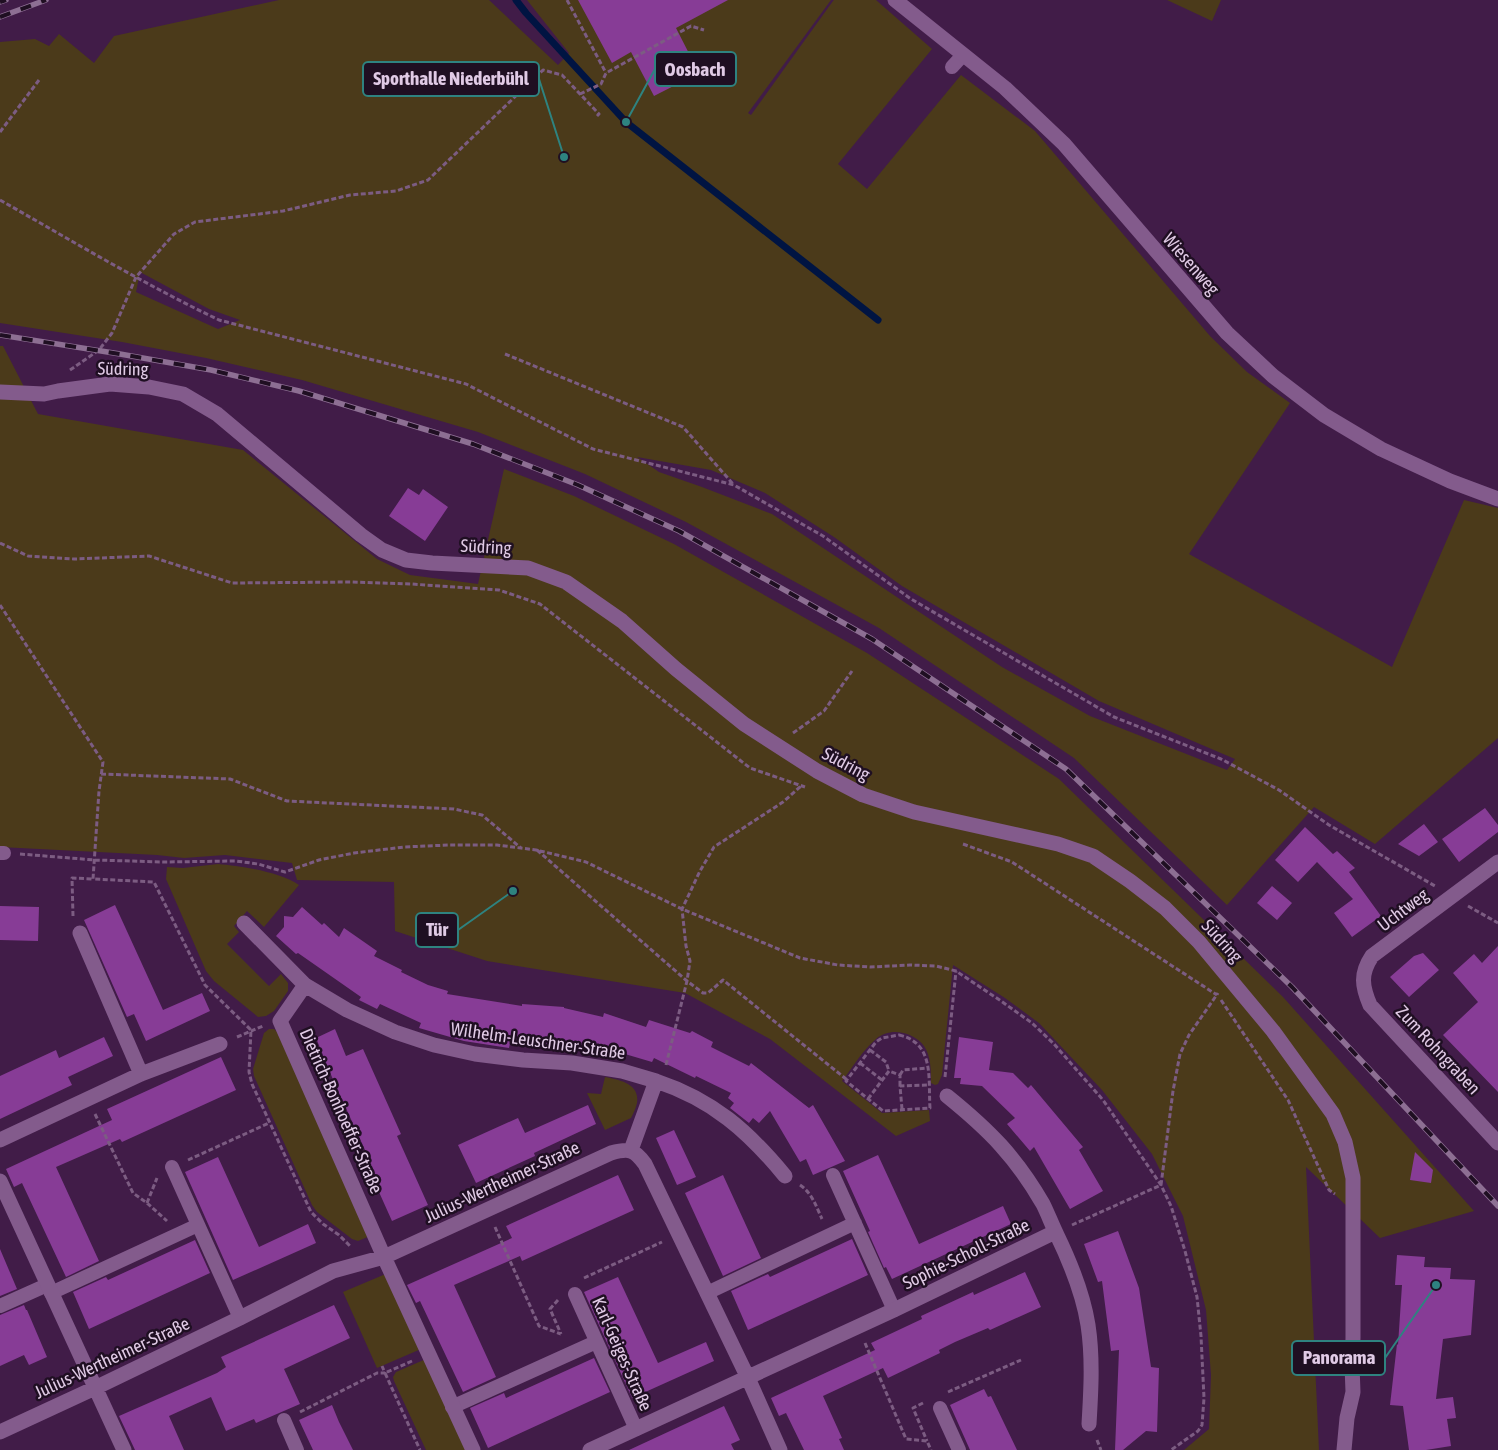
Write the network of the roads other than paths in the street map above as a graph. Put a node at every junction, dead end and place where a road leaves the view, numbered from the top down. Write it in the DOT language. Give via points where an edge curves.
graph roads {
  1 [pos="895,0"];
  2 [pos="962,55"];
  3 [pos="952,67"];
  4 [pos="0,392"];
  5 [pos="1498,498"];
  6 [pos="1498,862"];
  7 [pos="244,923"];
  8 [pos="80,933"];
  9 [pos="305,985"];
  10 [pos="1370,1005"];
  11 [pos="220,1044"];
  12 [pos="141,1074"];
  13 [pos="658,1082"];
  14 [pos="947,1096"];
  15 [pos="0,1140"];
  16 [pos="1498,1143"];
  17 [pos="630,1150"];
  18 [pos="172,1167"];
  19 [pos="833,1175"];
  20 [pos="785,1176"];
  21 [pos="0,1182"];
  22 [pos="855,1223"];
  23 [pos="198,1225"];
  24 [pos="1055,1232"];
  25 [pos="384,1257"];
  26 [pos="49,1289"];
  27 [pos="573,1289"];
  28 [pos="707,1293"];
  29 [pos="0,1306"];
  30 [pos="894,1310"];
  31 [pos="240,1318"];
  32 [pos="596,1342"];
  33 [pos="748,1378"];
  34 [pos="95,1388"];
  35 [pos="452,1407"];
  36 [pos="940,1408"];
  37 [pos="284,1420"];
  38 [pos="1089,1424"];
  39 [pos="636,1429"];
  40 [pos="0,1432"];
  41 [pos="124,1450"];
  42 [pos="297,1450"];
  43 [pos="473,1450"];
  44 [pos="590,1450"];
  45 [pos="780,1450"];
  46 [pos="959,1450"];
  47 [pos="1344,1450"];
  1 -- 2 [label="street, Wiesenweg"];
  2 -- 3 [label="lane"];
  2 -- 5 [label="street, Wiesenweg" via="1005,88 1064,144 1227,333 1273,376 1324,415 1381,450"];
  4 -- 47 [label="street, Südring" via="44,394 110,384 149,386 183,394 217,414 382,550 406,560 432,564 528,568 566,582 622,621 744,724 817,771 863,795 914,812 1058,844 1093,856 1165,908 1231,978 1273,1031 1333,1114 1345,1142 1353,1178 1354,1211 1353,1392"];
  6 -- 10 [label="street, Uchtweg" via="1372,956 1363,978"];
  7 -- 9 [label="street, Wilhelm-Leuschner-Straße"];
  8 -- 12 [label="street"];
  9 -- 13 [label="street, Wilhelm-Leuschner-Straße" via="379,1025 434,1045 475,1054 622,1070"];
  9 -- 25 [label="street, Dietrich-Bonhoeffer-Straße" via="280,1021"];
  10 -- 16 [label="street, Zum Rohngraben"];
  11 -- 12 [label="street"];
  12 -- 15 [label="street"];
  13 -- 17 [label="street"];
  13 -- 20 [label="street, Wilhelm-Leuschner-Straße" via="689,1094 718,1111 762,1148"];
  14 -- 24 [label="street, Sophie-Scholl-Straße" via="981,1124 1013,1158 1044,1206"];
  17 -- 25 [label="street, Julius-Wertheimer-Straße" via="611,1153"];
  17 -- 28 [label="street" via="645,1164"];
  18 -- 23 [label="lane"];
  19 -- 22 [label="lane, Sophie-Scholl-Straße"];
  21 -- 26 [label="street"];
  22 -- 28 [label="lane"];
  22 -- 30 [label="lane, Sophie-Scholl-Straße"];
  23 -- 26 [label="lane"];
  23 -- 31 [label="lane"];
  24 -- 30 [label="street, Sophie-Scholl-Straße"];
  24 -- 38 [label="street, Sophie-Scholl-Straße" via="1072,1268 1088,1324 1092,1382"];
  25 -- 31 [label="street, Julius-Wertheimer-Straße" via="333,1271"];
  25 -- 35 [label="street, Dietrich-Bonhoeffer-Straße"];
  26 -- 29 [label="lane"];
  26 -- 34 [label="street"];
  27 -- 32 [label="lane, Karl-Geiges-Straße"];
  28 -- 33 [label="street"];
  30 -- 33 [label="street, Sophie-Scholl-Straße"];
  31 -- 34 [label="street, Julius-Wertheimer-Straße"];
  32 -- 35 [label="lane"];
  32 -- 39 [label="lane, Karl-Geiges-Straße"];
  33 -- 39 [label="street, Karl-Geiges-Straße"];
  33 -- 45 [label="street"];
  34 -- 40 [label="street, Julius-Wertheimer-Straße"];
  34 -- 41 [label="street"];
  35 -- 43 [label="street, Dietrich-Bonhoeffer-Straße"];
  36 -- 46 [label="lane"];
  37 -- 42 [label="lane"];
  39 -- 44 [label="street, Karl-Geiges-Straße"];
}
